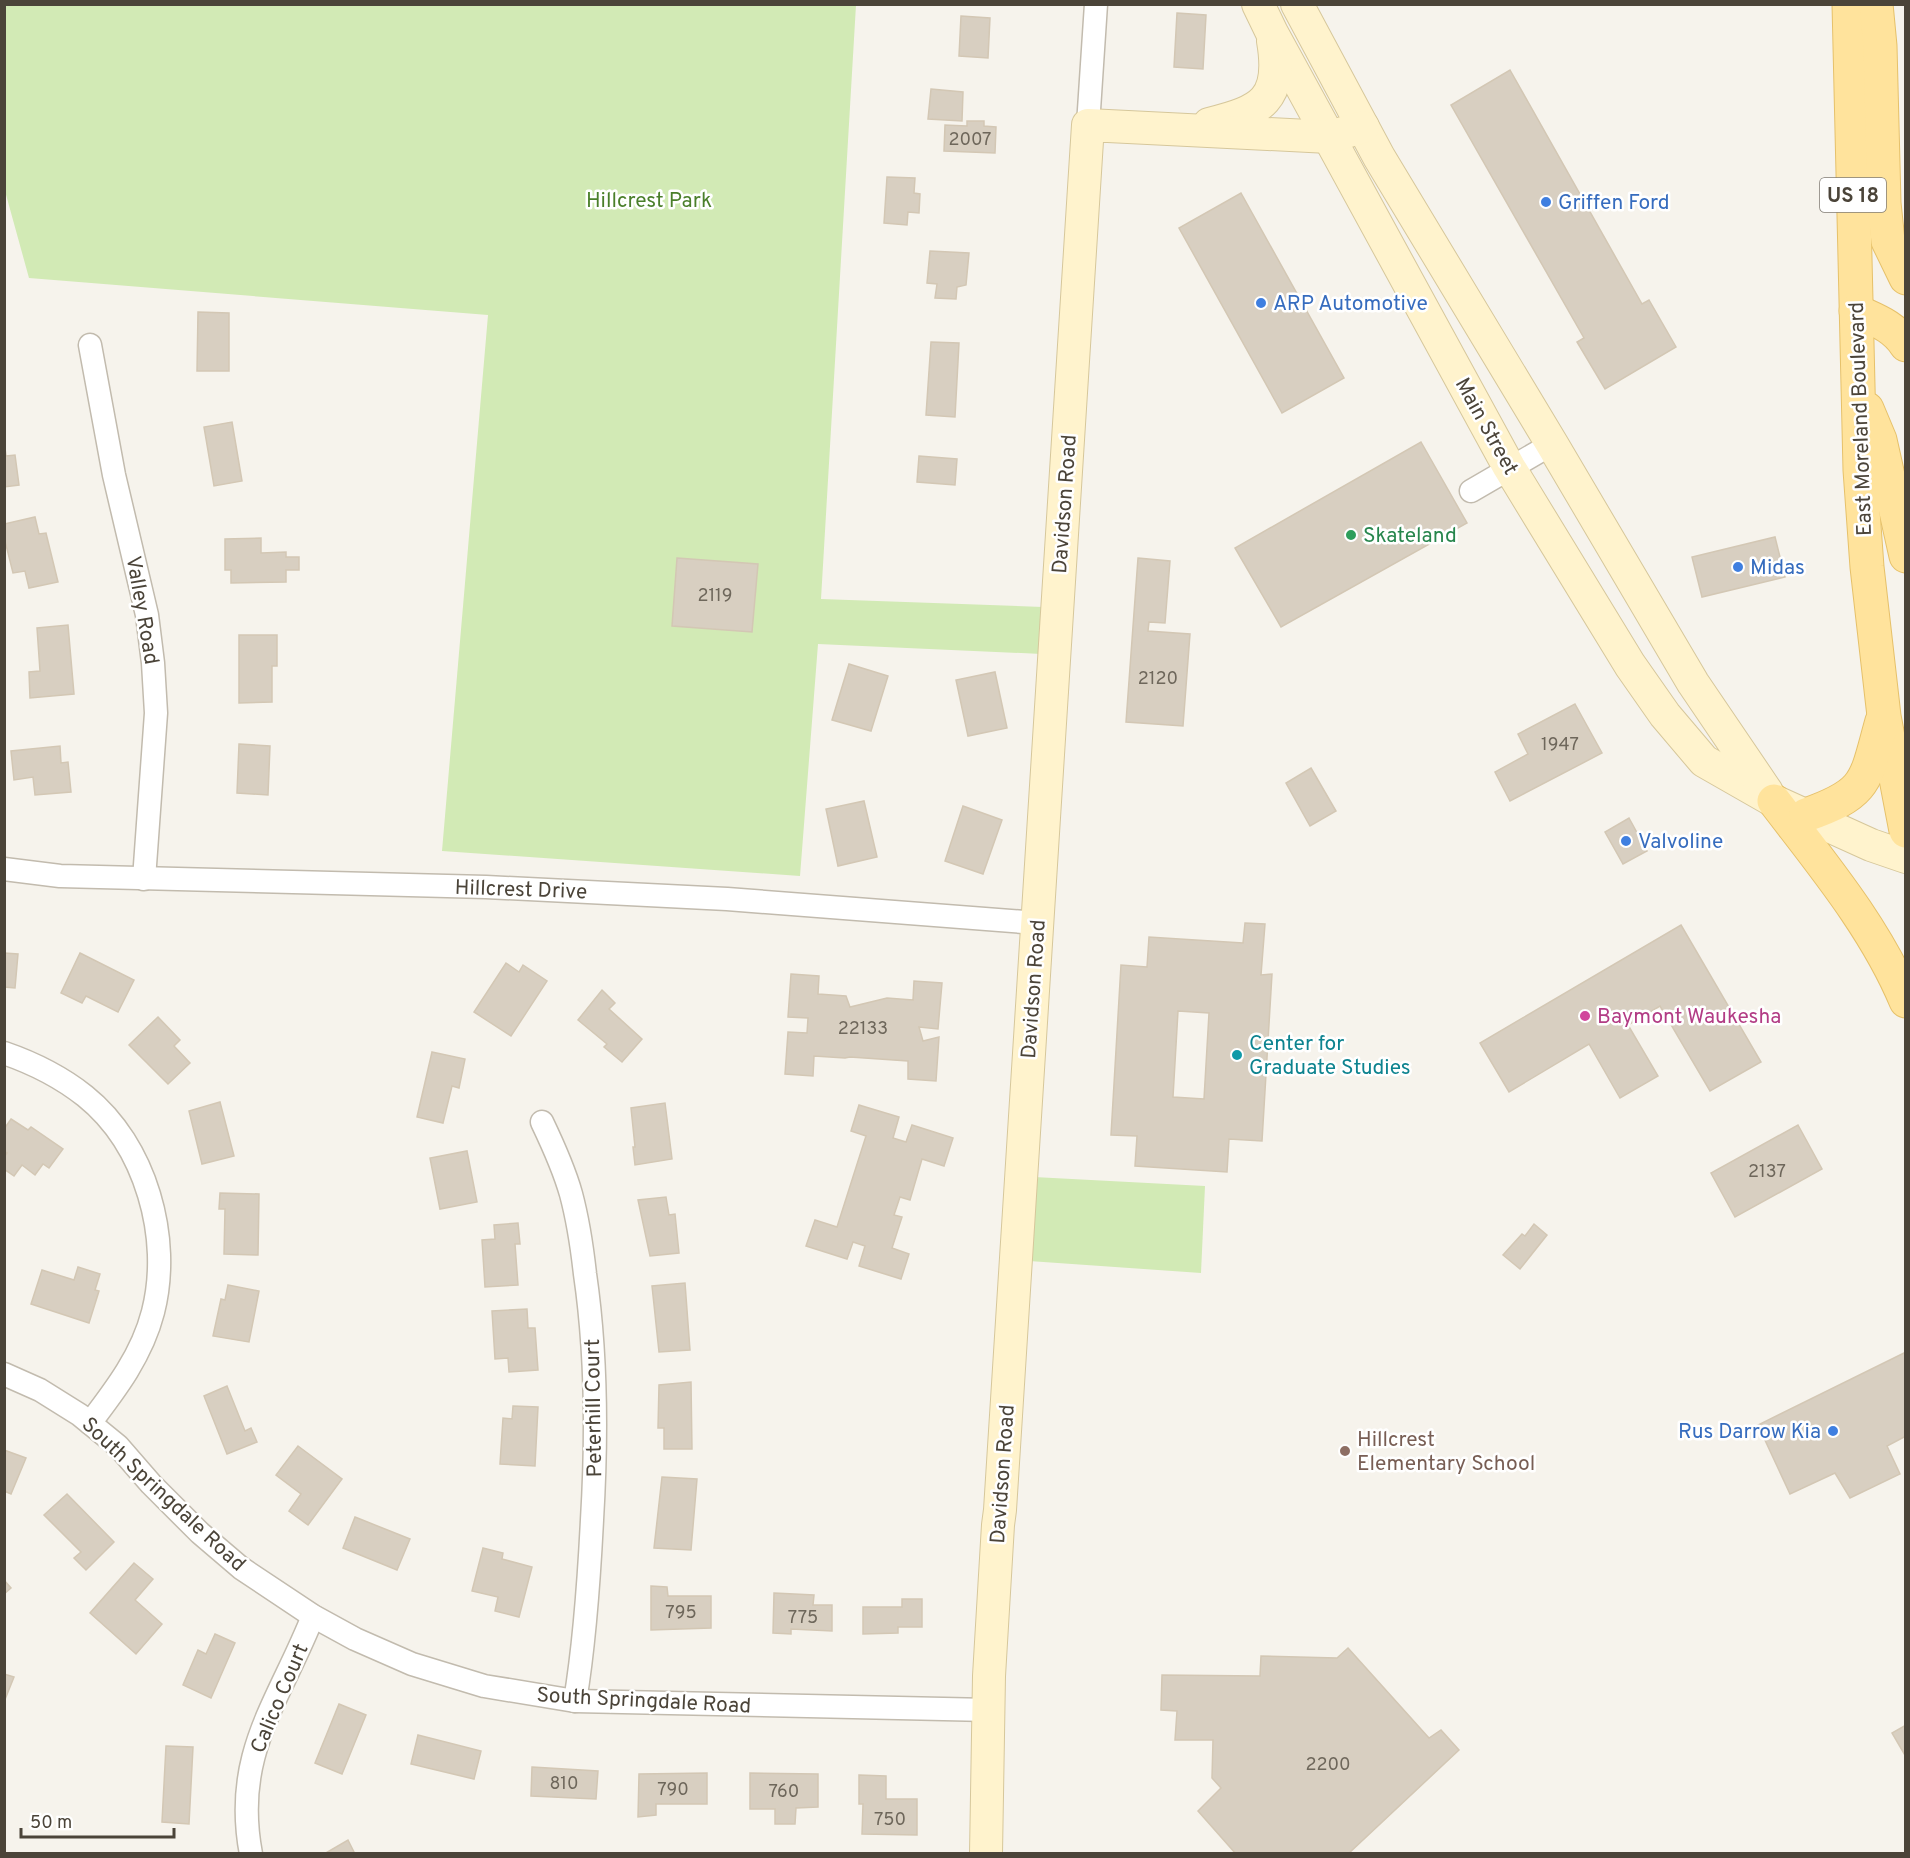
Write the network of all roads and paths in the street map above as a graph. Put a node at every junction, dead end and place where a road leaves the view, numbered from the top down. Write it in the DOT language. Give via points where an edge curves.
graph roads {
  1 [pos="1096,4"];
  2 [pos="1258,4"];
  3 [pos="1297,4"];
  4 [pos="1849,4"];
  5 [pos="1876,4"];
  6 [pos="1272,33"];
  7 [pos="1088,124"];
  8 [pos="1363,127"];
  9 [pos="1184,130"];
  10 [pos="1329,137"];
  11 [pos="1905,278"];
  12 [pos="1856,311"];
  13 [pos="90,345"];
  14 [pos="1905,345"];
  15 [pos="1858,385"];
  16 [pos="1552,444"];
  17 [pos="1509,467"];
  18 [pos="1471,491"];
  19 [pos="1905,556"];
  20 [pos="1600,615"];
  21 [pos="1693,684"];
  22 [pos="1884,716"];
  23 [pos="1774,801"];
  24 [pos="1806,815"];
  25 [pos="1905,831"];
  26 [pos="1905,856"];
  27 [pos="4,869"];
  28 [pos="144,879"];
  29 [pos="1037,923"];
  30 [pos="1905,1002"];
  31 [pos="4,1053"];
  32 [pos="542,1122"];
  33 [pos="4,1374"];
  34 [pos="90,1423"];
  35 [pos="314,1616"];
  36 [pos="575,1701"];
  37 [pos="988,1710"];
  38 [pos="251,1854"];
  39 [pos="986,1854"];
  1 -- 7 [label="street, Davidson Road"];
  2 -- 6 [label="main road, Main Street"];
  3 -- 8 [label="main road"];
  4 -- 12 [label="main road, East Moreland Boulevard / US 18"];
  5 -- 11 [label="main road" via="1888,241"];
  6 -- 9 [label="main road" via="1275,82 1268,97 1244,114"];
  6 -- 10 [label="main road, Main Street"];
  7 -- 9 [label="main road"];
  7 -- 29 [label="main road, Davidson Road"];
  8 -- 10 [label="main road"];
  8 -- 16 [label="main road"];
  9 -- 10 [label="main road"];
  10 -- 17 [label="main road, Main Street"];
  12 -- 14 [label="main road" via="1884,323"];
  12 -- 15 [label="main road, East Moreland Boulevard / US 18"];
  13 -- 28 [label="street, Valley Road" via="114,475 147,615 153,663 156,713"];
  15 -- 19 [label="main road" via="1880,440"];
  15 -- 22 [label="main road, East Moreland Boulevard / US 18" via="1867,567"];
  16 -- 17 [label="street"];
  16 -- 21 [label="main road"];
  17 -- 18 [label="street"];
  17 -- 20 [label="main road, Main Street"];
  20 -- 21 [label="main road" via="1630,638 1661,683 1679,687"];
  20 -- 23 [label="main road, Main Street" via="1665,716 1704,761"];
  21 -- 23 [label="main road"];
  22 -- 24 [label="main road" via="1868,772 1860,786 1834,805"];
  22 -- 25 [label="main road, East Moreland Boulevard / US 18"];
  23 -- 24 [label="main road, Main Street"];
  23 -- 30 [label="main road" via="1874,937"];
  24 -- 26 [label="main road, Main Street"];
  27 -- 28 [label="street, Hillcrest Drive"];
  28 -- 29 [label="street, Hillcrest Drive" via="727,899"];
  29 -- 37 [label="main road, Davidson Road"];
  31 -- 34 [label="street" via="44,1069 101,1111 122,1137 140,1171 155,1215 159,1259 153,1311 137,1355"];
  32 -- 36 [label="street, Peterhill Court" via="571,1193 580,1237 590,1309 596,1406 590,1552"];
  33 -- 34 [label="street, South Springdale Road" via="40,1390"];
  34 -- 35 [label="street, South Springdale Road" via="118,1446 151,1484 224,1554"];
  35 -- 36 [label="street, South Springdale Road" via="412,1664 484,1686"];
  35 -- 38 [label="street, Calico Court" via="255,1746 247,1784 246,1822"];
  36 -- 37 [label="street, South Springdale Road"];
  37 -- 39 [label="main road, Davidson Road"];
}
